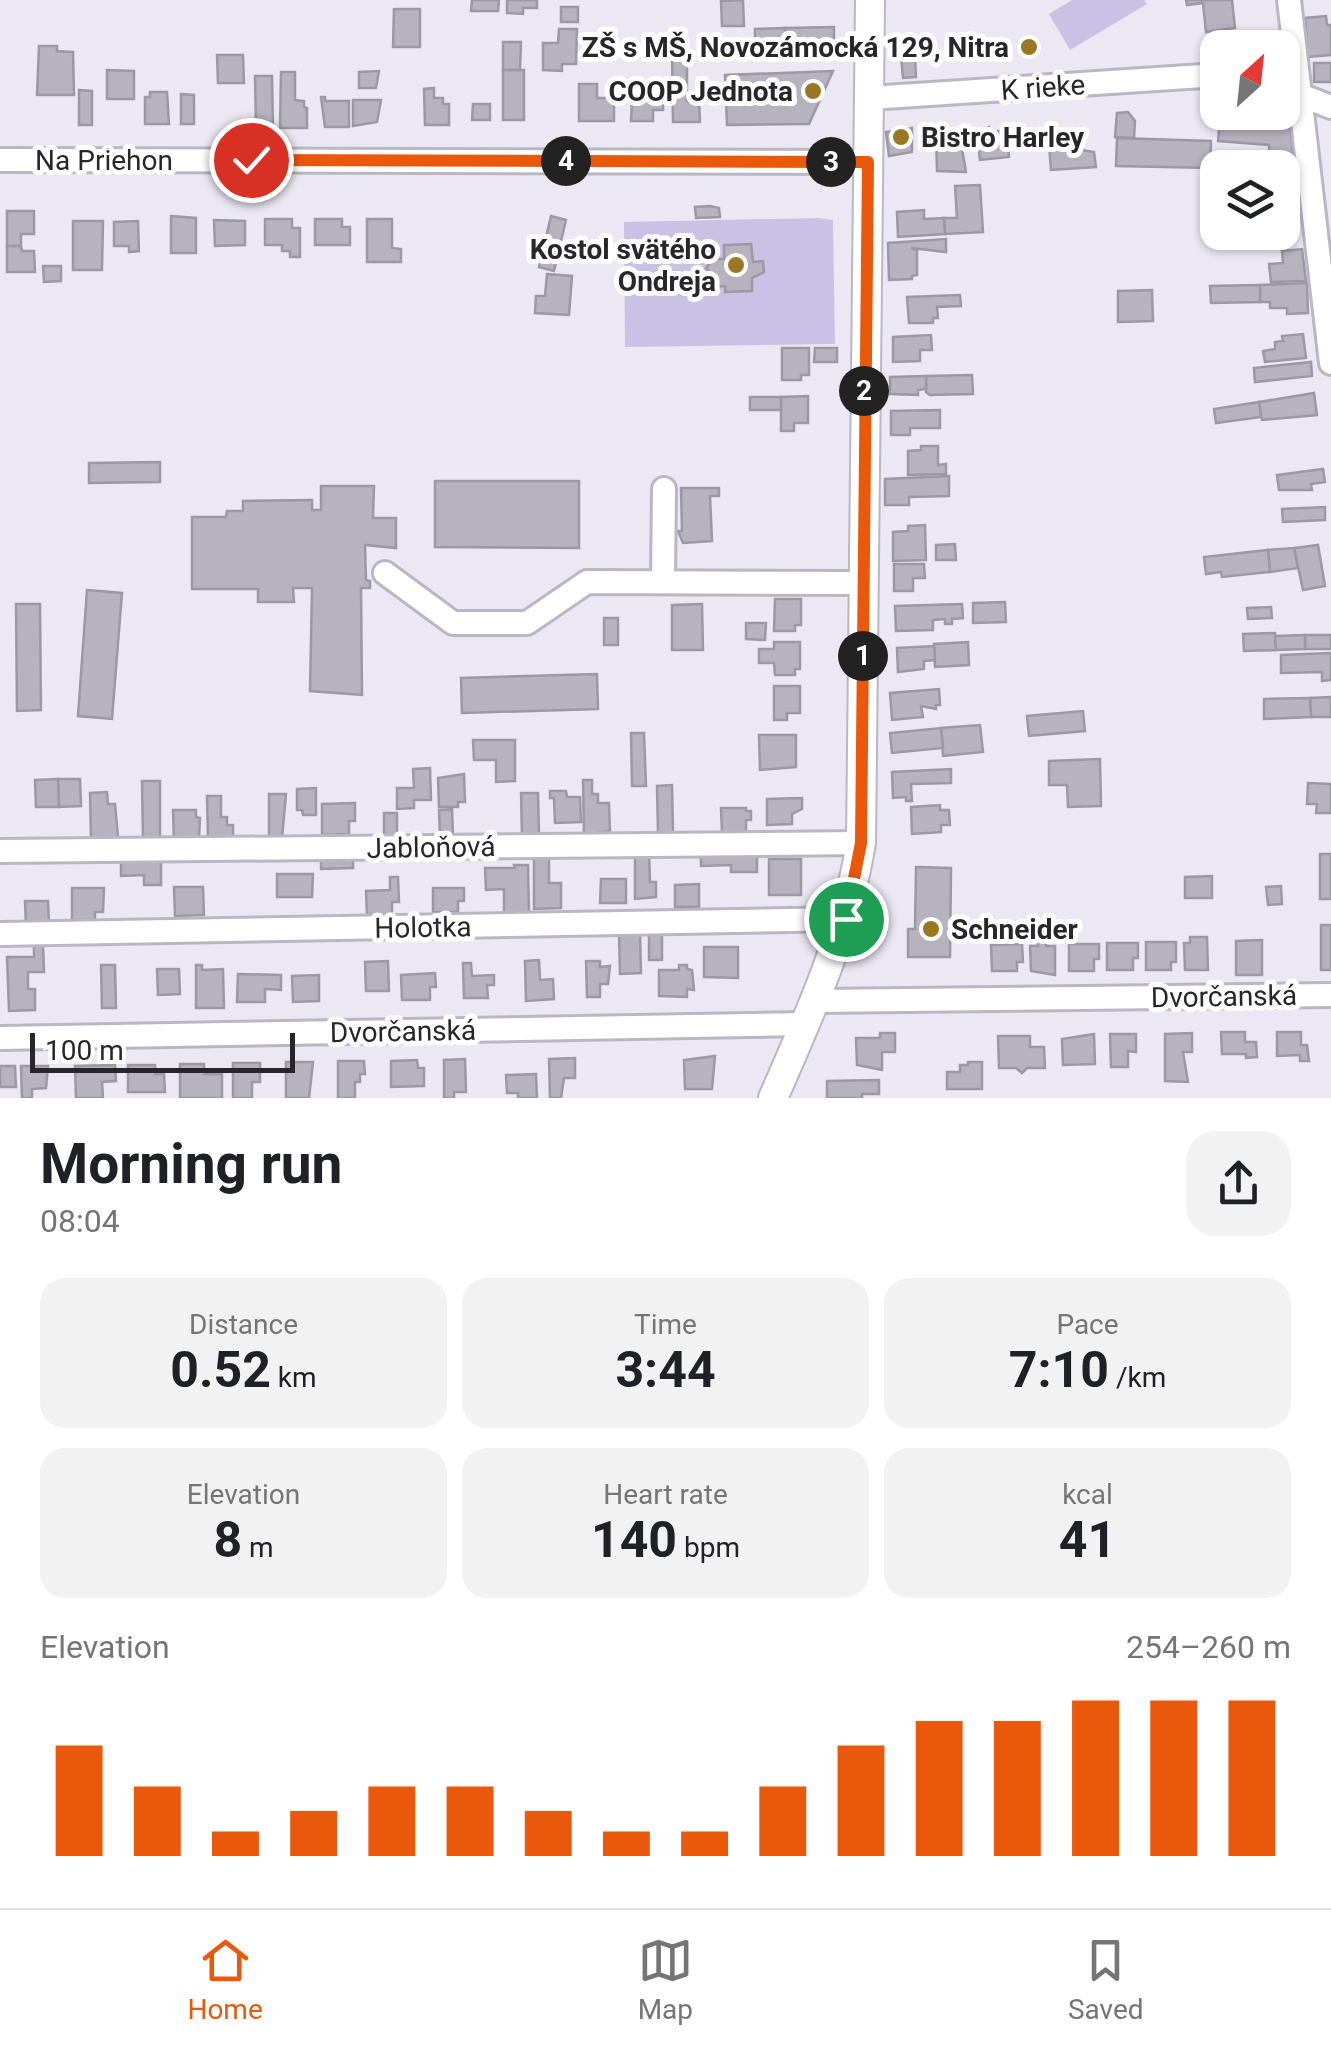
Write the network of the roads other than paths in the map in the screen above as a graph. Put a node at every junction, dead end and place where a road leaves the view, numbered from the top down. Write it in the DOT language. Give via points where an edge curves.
graph roads {
  1 [pos="870,0"];
  2 [pos="1289,0"];
  3 [pos="1290,30"];
  4 [pos="1200,77"];
  5 [pos="1300,95"];
  6 [pos="869,98"];
  7 [pos="1331,106"];
  8 [pos="1297,130"];
  9 [pos="0,160"];
  10 [pos="868,162"];
  11 [pos="1331,363"];
  12 [pos="664,489"];
  13 [pos="386,573"];
  14 [pos="664,581"];
  15 [pos="864,584"];
  16 [pos="861,843"];
  17 [pos="0,851"];
  18 [pos="846,919"];
  19 [pos="0,934"];
  20 [pos="1331,995"];
  21 [pos="812,1012"];
  22 [pos="0,1038"];
  23 [pos="773,1098"];
  1 -- 6 [label="main road"];
  2 -- 3 [label="street"];
  4 -- 6 [label="street, K rieke"];
  5 -- 7 [label="street"];
  6 -- 10 [label="main road"];
  8 -- 11 [label="street"];
  9 -- 10 [label="street, Na Priehon"];
  10 -- 15 [label="main road"];
  12 -- 14 [label="street"];
  13 -- 14 [label="street" via="453,622 527,623 587,582"];
  14 -- 15 [label="street"];
  15 -- 16 [label="main road"];
  16 -- 17 [label="street, Jabloňová"];
  16 -- 18 [label="main road"];
  18 -- 19 [label="street, Holotka"];
  18 -- 21 [label="main road"];
  20 -- 21 [label="street, Dvorčanská"];
  21 -- 22 [label="street, Dvorčanská"];
  21 -- 23 [label="main road"];
}
